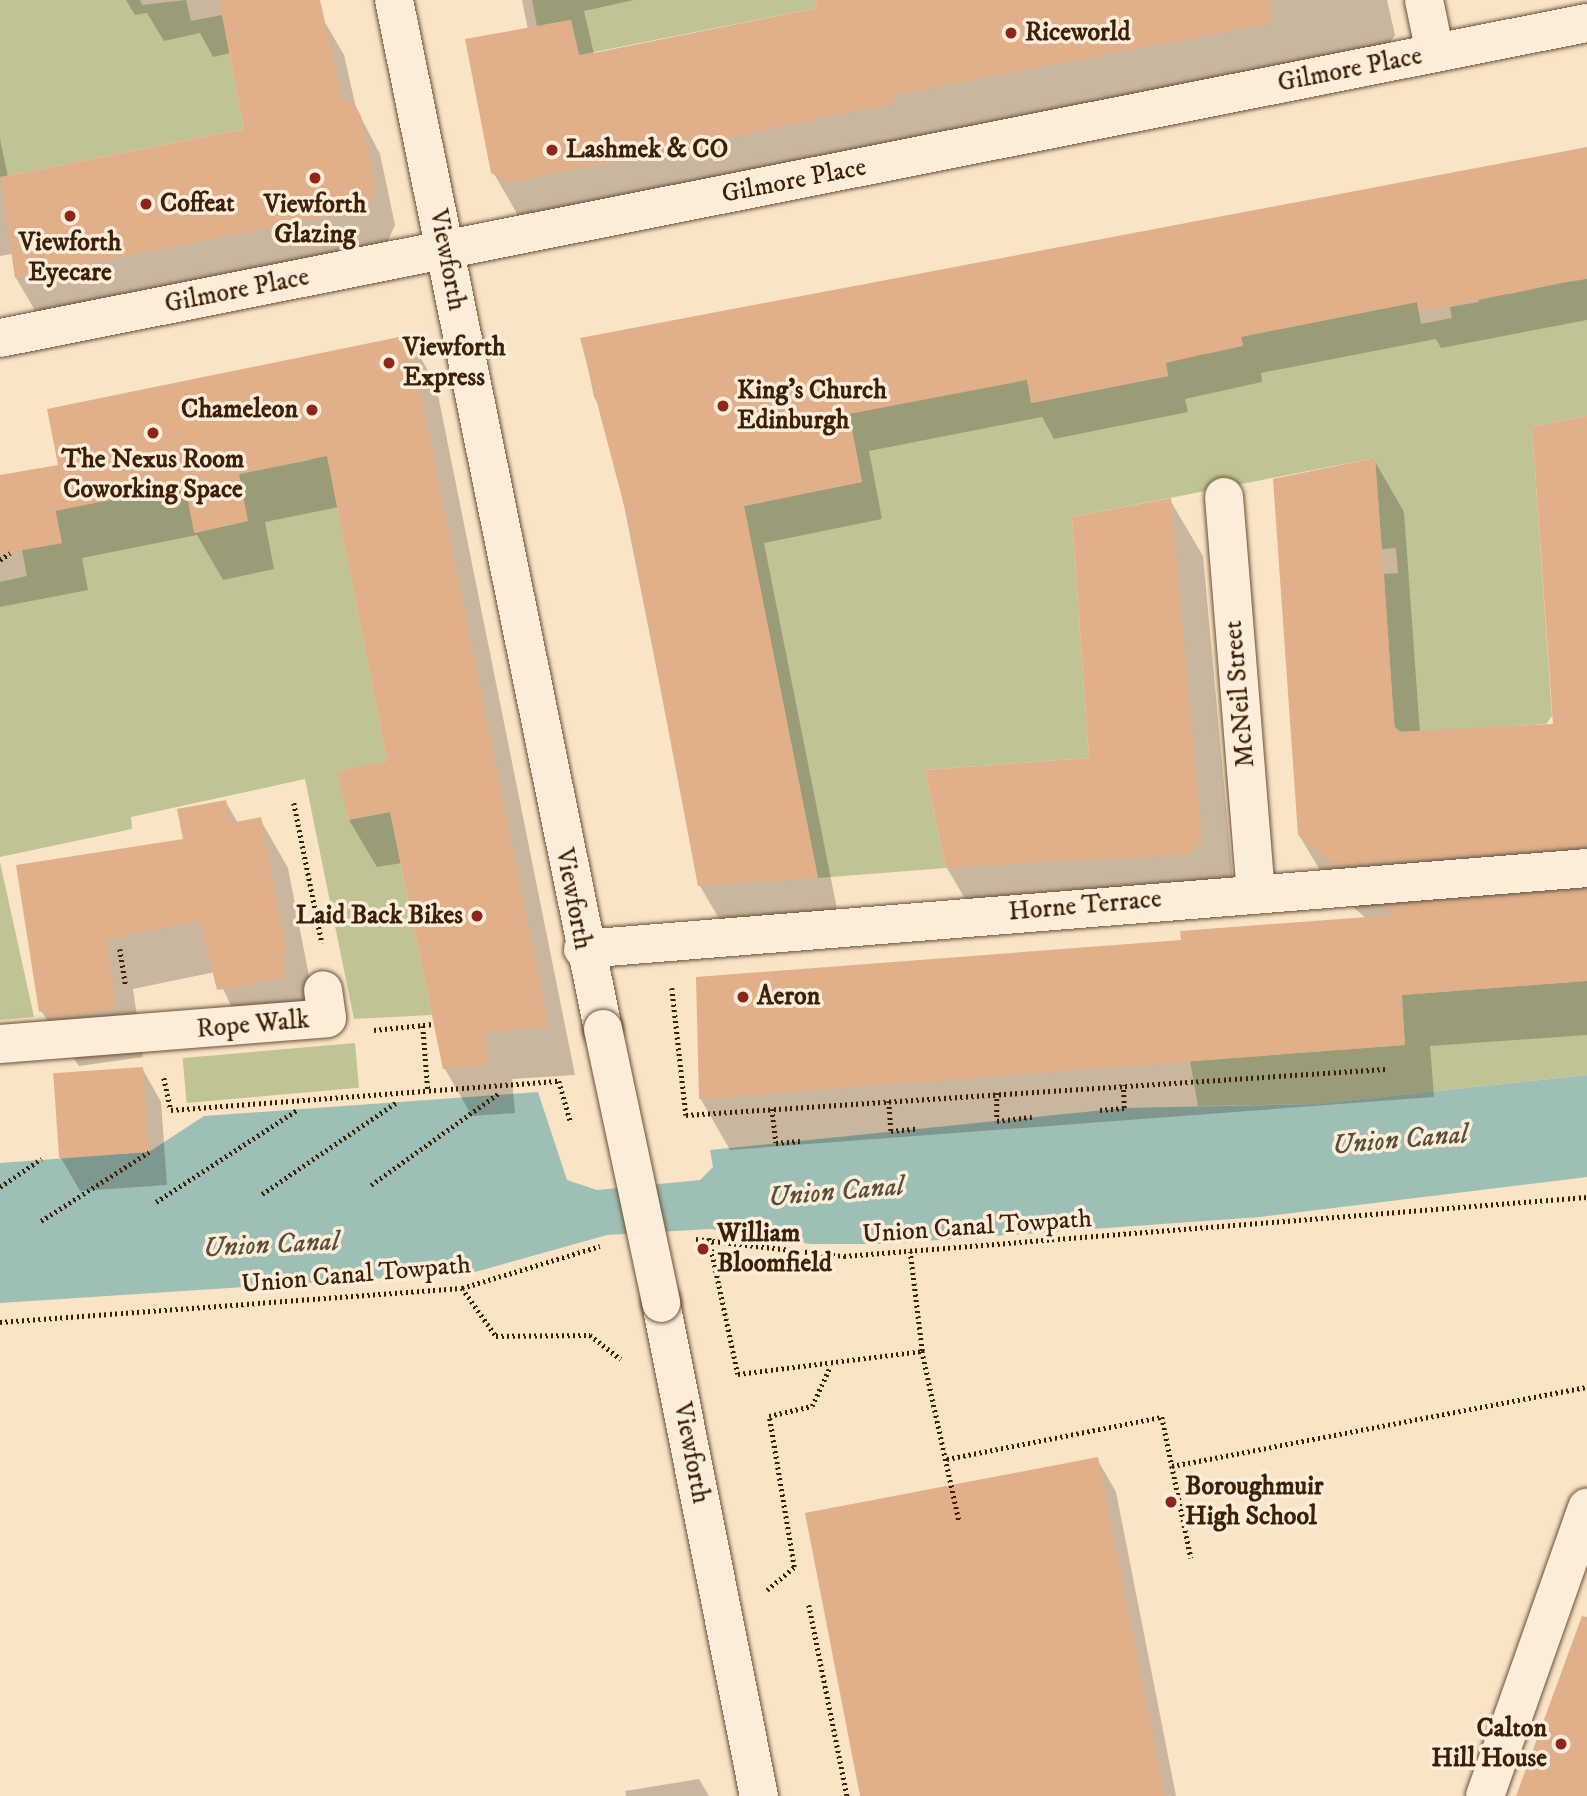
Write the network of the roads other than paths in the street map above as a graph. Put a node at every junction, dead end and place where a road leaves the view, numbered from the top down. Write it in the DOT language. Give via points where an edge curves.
graph roads {
  1 [pos="394,0"];
  2 [pos="1424,0"];
  3 [pos="1587,23"];
  4 [pos="1435,53"];
  5 [pos="445,251"];
  6 [pos="0,338"];
  7 [pos="1224,497"];
  8 [pos="1587,868"];
  9 [pos="1256,892"];
  10 [pos="583,949"];
  11 [pos="325,1004"];
  12 [pos="0,1044"];
  13 [pos="1587,1508"];
  14 [pos="759,1796"];
  15 [pos="1485,1796"];
  1 -- 5 [label="street, Viewforth"];
  2 -- 4 [label="street"];
  3 -- 4 [label="street, Gilmore Place"];
  4 -- 5 [label="street, Gilmore Place"];
  5 -- 6 [label="street, Gilmore Place"];
  5 -- 10 [label="street, Viewforth"];
  7 -- 9 [label="street, McNeil Street"];
  8 -- 9 [label="street, Horne Terrace"];
  9 -- 10 [label="street, Horne Terrace"];
  10 -- 14 [label="street, Viewforth, bridge" via="661,1303"];
  11 -- 12 [label="street, Rope Walk" via="154,1033"];
  13 -- 15 [label="street"];
}
